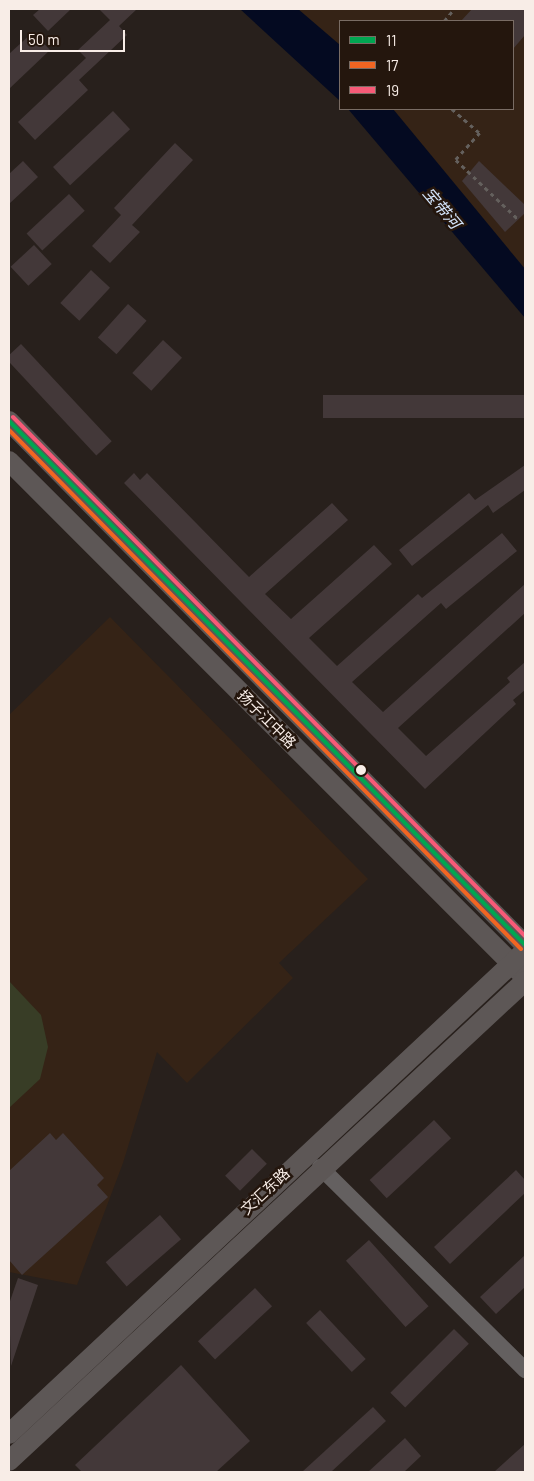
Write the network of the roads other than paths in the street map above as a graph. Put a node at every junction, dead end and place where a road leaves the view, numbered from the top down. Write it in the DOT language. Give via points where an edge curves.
graph roads {
  1 [pos="9,421"];
  2 [pos="9,461"];
  3 [pos="525,945"];
  4 [pos="522,968"];
  5 [pos="320,1167"];
  6 [pos="525,1370"];
  7 [pos="9,1434"];
  8 [pos="9,1461"];
  1 -- 3 [label="main road, 扬子江中路"];
  2 -- 4 [label="main road, 扬子江中路"];
  4 -- 5 [label="main road, 文汇东路"];
  4 -- 7 [label="main road, 文汇东路"];
  5 -- 6 [label="street"];
  5 -- 8 [label="main road, 文汇东路"];
}
